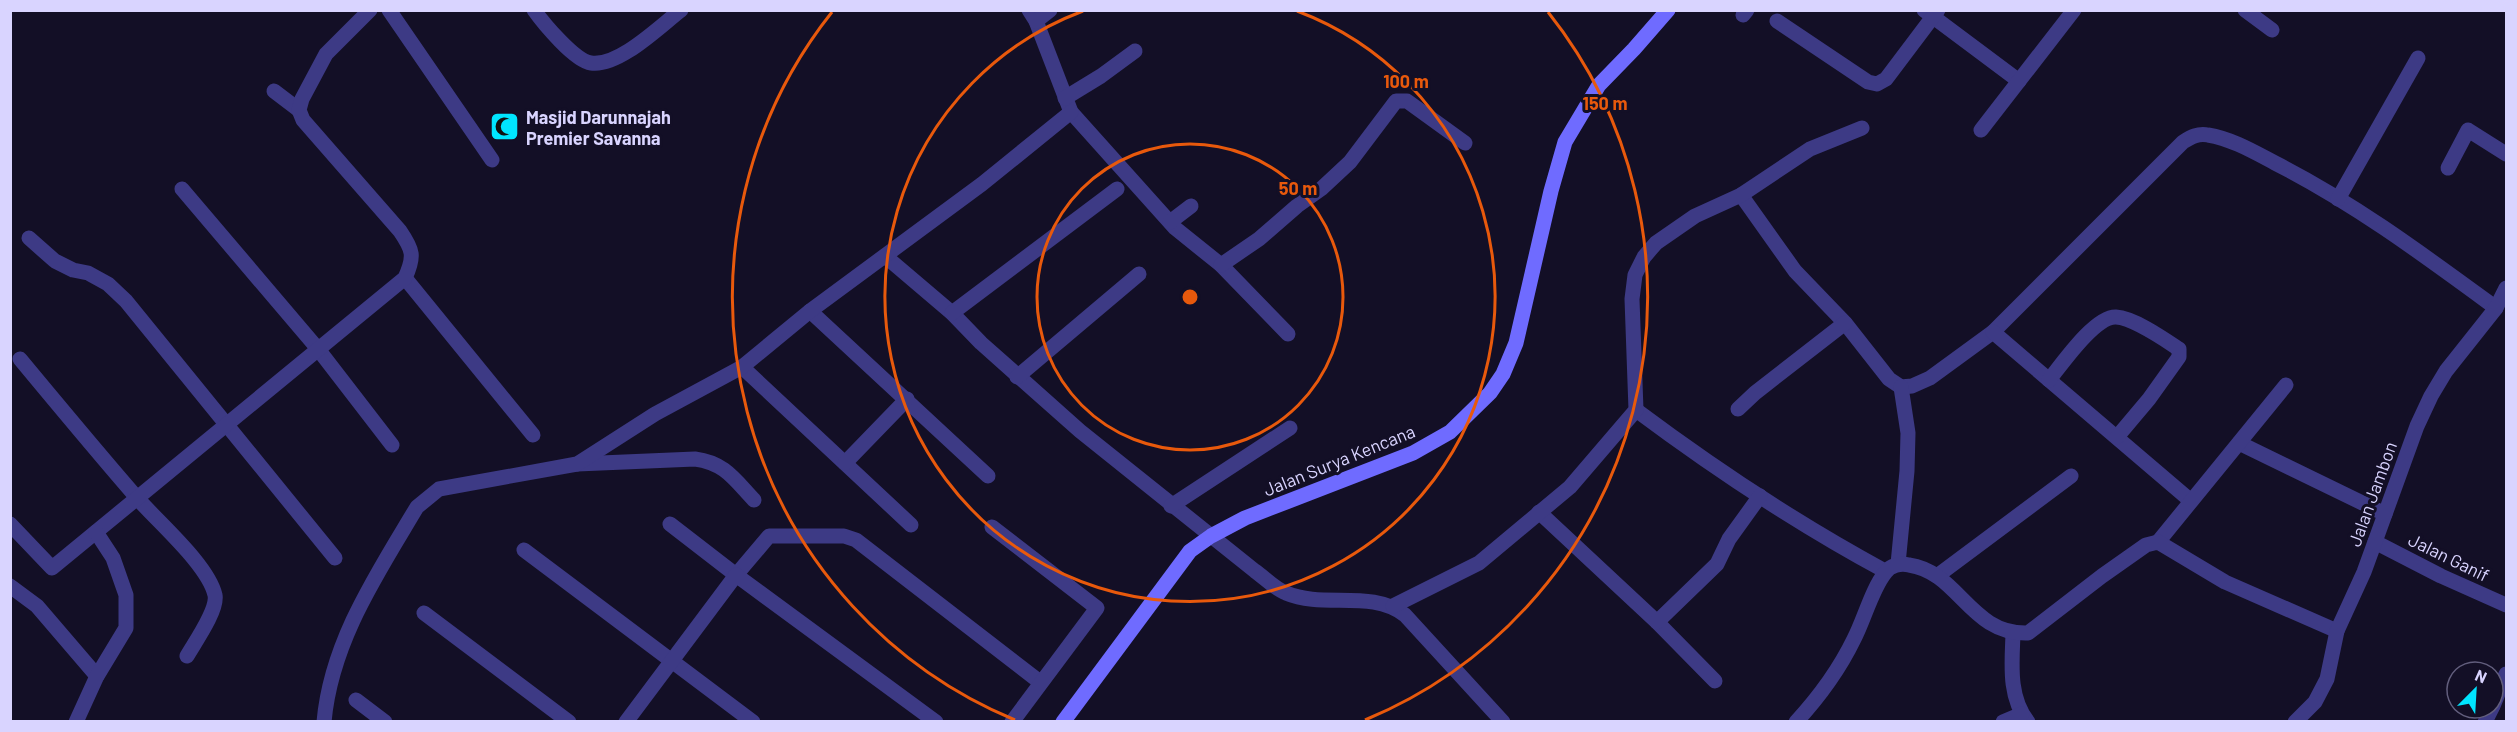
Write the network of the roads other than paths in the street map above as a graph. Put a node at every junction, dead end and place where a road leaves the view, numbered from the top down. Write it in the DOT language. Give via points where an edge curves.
graph roads {
  1 [pos="370,10"];
  2 [pos="389,10"];
  3 [pos="534,10"];
  4 [pos="1050,10"];
  5 [pos="1668,10"];
  6 [pos="2074,10"];
  7 [pos="2245,10"];
  8 [pos="679,11"];
  9 [pos="1932,13"];
  10 [pos="1032,16"];
  11 [pos="1777,21"];
  12 [pos="2272,30"];
  13 [pos="1135,51"];
  14 [pos="2418,58"];
  15 [pos="2019,81"];
  16 [pos="274,91"];
  17 [pos="1068,106"];
  18 [pos="299,110"];
  19 [pos="1862,128"];
  20 [pos="1981,130"];
  21 [pos="1465,143"];
  22 [pos="2506,154"];
  23 [pos="492,160"];
  24 [pos="2448,168"];
  25 [pos="182,189"];
  26 [pos="1117,189"];
  27 [pos="1741,195"];
  28 [pos="2338,199"];
  29 [pos="1191,206"];
  30 [pos="1170,222"];
  31 [pos="28,238"];
  32 [pos="885,256"];
  33 [pos="1221,265"];
  34 [pos="1139,274"];
  35 [pos="405,278"];
  36 [pos="2506,288"];
  37 [pos="2496,308"];
  38 [pos="810,311"];
  39 [pos="952,312"];
  40 [pos="1845,324"];
  41 [pos="1993,332"];
  42 [pos="1288,334"];
  43 [pos="318,348"];
  44 [pos="20,359"];
  45 [pos="742,367"];
  46 [pos="1017,377"];
  47 [pos="2049,380"];
  48 [pos="2286,385"];
  49 [pos="1901,387"];
  50 [pos="907,399"];
  51 [pos="1636,410"];
  52 [pos="1738,410"];
  53 [pos="229,425"];
  54 [pos="1290,428"];
  55 [pos="532,435"];
  56 [pos="2117,437"];
  57 [pos="2239,443"];
  58 [pos="392,445"];
  59 [pos="577,464"];
  60 [pos="845,464"];
  61 [pos="988,476"];
  62 [pos="2071,476"];
  63 [pos="1760,496"];
  64 [pos="138,499"];
  65 [pos="754,500"];
  66 [pos="2191,501"];
  67 [pos="1171,506"];
  68 [pos="1539,512"];
  69 [pos="2385,514"];
  70 [pos="10,524"];
  71 [pos="669,524"];
  72 [pos="911,525"];
  73 [pos="992,527"];
  74 [pos="96,532"];
  75 [pos="1211,536"];
  76 [pos="2158,542"];
  77 [pos="2375,542"];
  78 [pos="524,550"];
  79 [pos="335,558"];
  80 [pos="1892,568"];
  81 [pos="736,575"];
  82 [pos="1936,576"];
  83 [pos="10,586"];
  84 [pos="2506,604"];
  85 [pos="1393,606"];
  86 [pos="424,613"];
  87 [pos="1658,622"];
  88 [pos="2337,631"];
  89 [pos="2013,634"];
  90 [pos="187,656"];
  91 [pos="673,660"];
  92 [pos="97,676"];
  93 [pos="1715,681"];
  94 [pos="1040,682"];
  95 [pos="356,700"];
  96 [pos="2025,718"];
  97 [pos="76,722"];
  98 [pos="324,722"];
  99 [pos="385,722"];
  100 [pos="568,722"];
  101 [pos="626,722"];
  102 [pos="753,722"];
  103 [pos="936,722"];
  104 [pos="1012,722"];
  105 [pos="1063,722"];
  106 [pos="1503,722"];
  107 [pos="1796,722"];
  108 [pos="2003,722"];
  109 [pos="2295,722"];
  1 -- 18 [label="street" via="326,54"];
  2 -- 23 [label="street"];
  3 -- 8 [label="street" via="575,55 590,63 604,63 623,54"];
  4 -- 10 [label="street"];
  5 -- 75 [label="street, Jalan Surya Kencana" via="1599,85 1565,142 1516,343 1490,393 1450,432 1413,453 1245,518"];
  6 -- 15 [label="street"];
  7 -- 12 [label="street"];
  9 -- 11 [label="street" via="1886,79 1877,84 1868,82"];
  9 -- 15 [label="street"];
  10 -- 17 [label="street"];
  13 -- 17 [label="street"];
  14 -- 28 [label="street"];
  15 -- 20 [label="street"];
  16 -- 18 [label="street"];
  17 -- 30 [label="street"];
  17 -- 32 [label="street" via="982,184"];
  18 -- 35 [label="street" via="303,120 411,247 412,262"];
  19 -- 27 [label="street" via="1810,149"];
  21 -- 33 [label="street" via="1407,101 1396,101 1343,169 1259,239"];
  22 -- 24 [label="street" via="2468,130"];
  25 -- 43 [label="street"];
  26 -- 39 [label="street"];
  27 -- 40 [label="street" via="1795,271"];
  27 -- 51 [label="street" via="1695,216 1656,243 1635,275 1632,298"];
  28 -- 37 [label="street"];
  28 -- 41 [label="street" via="2236,144 2195,135 2182,142"];
  29 -- 30 [label="street"];
  30 -- 33 [label="street"];
  31 -- 53 [label="street" via="55,261 108,284"];
  32 -- 38 [label="street"];
  32 -- 39 [label="street"];
  33 -- 42 [label="street"];
  34 -- 46 [label="street"];
  35 -- 43 [label="street"];
  35 -- 55 [label="street"];
  36 -- 37 [label="street, Jalan Jambon"];
  37 -- 69 [label="street, Jalan Jambon" via="2431,396"];
  38 -- 45 [label="street"];
  38 -- 50 [label="street"];
  39 -- 46 [label="street"];
  40 -- 49 [label="street" via="1889,379"];
  40 -- 52 [label="street"];
  41 -- 47 [label="street"];
  41 -- 49 [label="street" via="1930,378"];
  43 -- 53 [label="street"];
  43 -- 58 [label="street"];
  44 -- 64 [label="street"];
  45 -- 59 [label="street" via="655,414"];
  45 -- 60 [label="street"];
  46 -- 67 [label="street"];
  47 -- 56 [label="street"];
  47 -- 56 [label="street" via="2091,330 2114,317 2127,320 2179,349 2179,357"];
  48 -- 57 [label="street"];
  49 -- 80 [label="street" via="1908,433 1907,471"];
  50 -- 60 [label="street"];
  50 -- 61 [label="street"];
  51 -- 63 [label="street"];
  51 -- 68 [label="street" via="1570,487"];
  53 -- 64 [label="street"];
  53 -- 79 [label="street"];
  54 -- 67 [label="street"];
  56 -- 66 [label="street"];
  57 -- 66 [label="street"];
  57 -- 69 [label="street"];
  59 -- 65 [label="street" via="711,461 724,468"];
  59 -- 98 [label="street" via="439,489 417,507 360,604 327,692"];
  60 -- 72 [label="street"];
  62 -- 82 [label="street"];
  63 -- 80 [label="street" via="1813,531"];
  63 -- 87 [label="street" via="1729,539 1717,564"];
  64 -- 74 [label="street"];
  64 -- 90 [label="street" via="199,565 215,597 212,611"];
  66 -- 76 [label="street"];
  67 -- 75 [label="street"];
  68 -- 85 [label="street" via="1479,563"];
  68 -- 87 [label="street"];
  69 -- 77 [label="street, Jalan Jambon"];
  70 -- 74 [label="street" via="52,568"];
  71 -- 81 [label="street"];
  73 -- 94 [label="street" via="1097,608"];
  74 -- 92 [label="street" via="113,558 126,595 126,628"];
  75 -- 85 [label="street" via="1284,593"];
  75 -- 105 [label="street, Jalan Surya Kencana" via="1190,551 1164,583"];
  76 -- 88 [label="street" via="2225,582"];
  76 -- 89 [label="street" via="2146,545 2028,633"];
  77 -- 84 [label="street, Jalan Ganif"];
  77 -- 88 [label="street, Jalan Jambon"];
  78 -- 91 [label="street"];
  80 -- 82 [label="street" via="1912,565"];
  80 -- 107 [label="street" via="1833,675"];
  81 -- 91 [label="street"];
  81 -- 94 [label="street" via="769,536 844,536 856,540"];
  81 -- 103 [label="street"];
  82 -- 89 [label="street" via="1987,624"];
  83 -- 92 [label="street" via="37,606"];
  85 -- 106 [label="street"];
  86 -- 100 [label="street"];
  87 -- 93 [label="street"];
  88 -- 109 [label="street, Jalan Jambon" via="2327,679 2315,702"];
  89 -- 96 [label="street" via="2011,677"];
  91 -- 101 [label="street"];
  91 -- 102 [label="street"];
  92 -- 97 [label="street"];
  94 -- 104 [label="street"];
  95 -- 99 [label="street"];
  96 -- 108 [label="street"];
}
